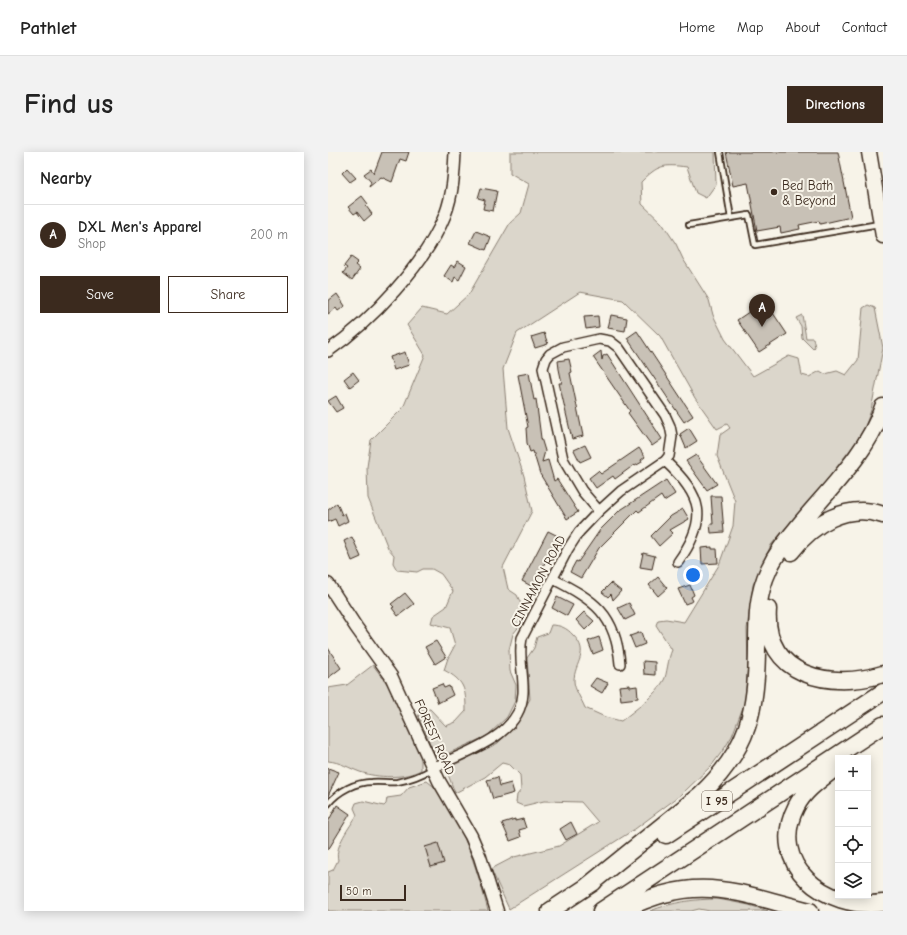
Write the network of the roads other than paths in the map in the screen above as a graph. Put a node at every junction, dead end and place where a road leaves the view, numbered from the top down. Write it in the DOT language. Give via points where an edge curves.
graph roads {
  1 [pos="454,152"];
  2 [pos="720,152"];
  3 [pos="869,152"];
  4 [pos="731,218"];
  5 [pos="690,225"];
  6 [pos="882,229"];
  7 [pos="328,351"];
  8 [pos="883,407"];
  9 [pos="665,461"];
  10 [pos="599,511"];
  11 [pos="883,515"];
  12 [pos="678,562"];
  13 [pos="553,579"];
  14 [pos="328,584"];
  15 [pos="620,664"];
  16 [pos="883,674"];
  17 [pos="883,692"];
  18 [pos="883,725"];
  19 [pos="883,729"];
  20 [pos="851,755"];
  21 [pos="433,768"];
  22 [pos="835,768"];
  23 [pos="330,796"];
  24 [pos="328,804"];
  25 [pos="585,888"];
  26 [pos="883,903"];
  27 [pos="497,910"];
  28 [pos="550,911"];
  29 [pos="601,911"];
  30 [pos="621,911"];
  31 [pos="810,911"];
  1 -- 7 [label="street" via="454,184 445,215 434,237 367,321"];
  2 -- 4 [label="lane"];
  3 -- 6 [label="main road"];
  4 -- 5 [label="lane"];
  4 -- 6 [label="lane" via="749,214 755,245"];
  8 -- 25 [label="highway" via="865,446 784,543 768,569 758,602 757,676 753,707 748,727 734,756 716,780 700,795"];
  9 -- 10 [label="street, CINNAMON ROAD" via="621,491"];
  9 -- 10 [label="street" via="670,454 672,442 670,426 619,348 610,341 599,339 563,347 553,352 546,359 543,368 560,450 582,492"];
  9 -- 12 [label="street" via="692,491 698,511 694,537"];
  10 -- 13 [label="street, CINNAMON ROAD" via="574,539"];
  11 -- 16 [label="highway" via="864,511 835,516 818,525 799,542 785,560 773,583 767,622 776,651 788,664 800,671 837,681 856,681"];
  13 -- 15 [label="street" via="588,598 604,613 616,637"];
  13 -- 21 [label="street, CINNAMON ROAD" via="521,642 523,693 516,716 492,739"];
  14 -- 21 [label="main road, FOREST ROAD" via="391,676"];
  17 -- 25 [label="highway, I 95"];
  18 -- 29 [label="highway, I 95"];
  19 -- 20 [label="highway"];
  21 -- 23 [label="lane" via="396,782 355,785"];
  21 -- 27 [label="main road, FOREST ROAD" via="471,836"];
  22 -- 26 [label="highway" via="810,789 794,812 789,841 794,863 806,882 817,893 831,901 846,906 862,907"];
  23 -- 24 [label="lane"];
  25 -- 28 [label="highway, I 95"];
  30 -- 31 [label="highway" via="662,894 701,888 732,890"];
}
